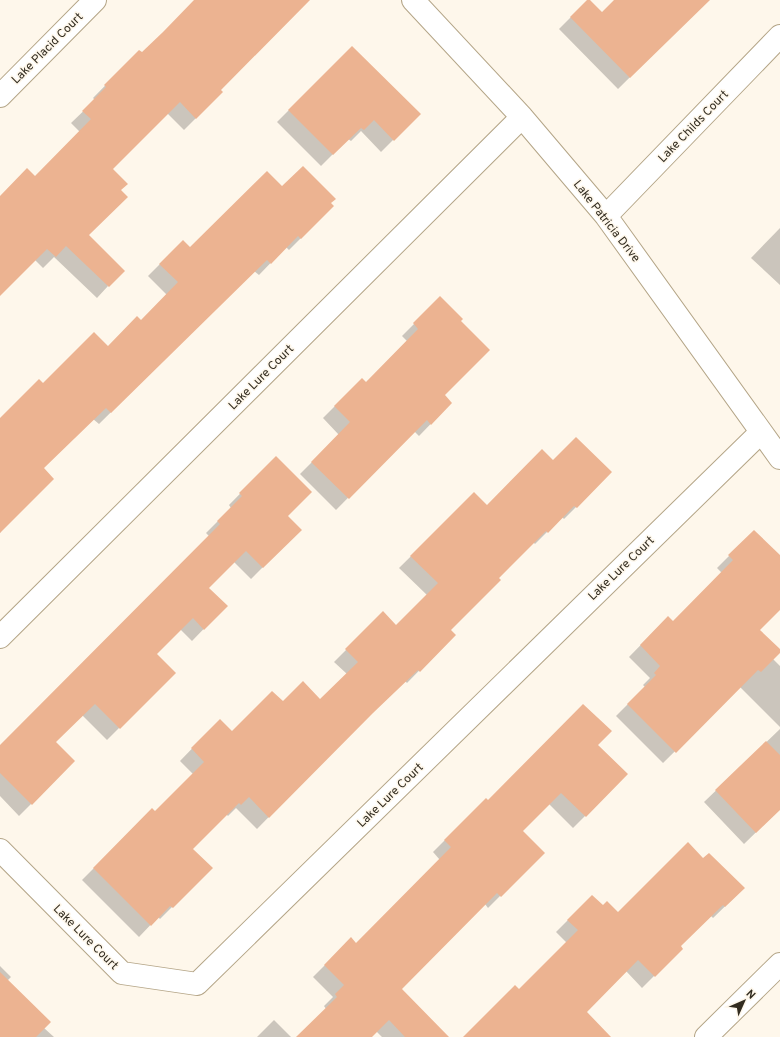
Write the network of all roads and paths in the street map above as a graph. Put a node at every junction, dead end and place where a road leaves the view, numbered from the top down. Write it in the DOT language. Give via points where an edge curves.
graph roads {
  1 [pos="95,0"];
  2 [pos="413,0"];
  3 [pos="780,36"];
  4 [pos="0,96"];
  5 [pos="522,117"];
  6 [pos="606,216"];
  7 [pos="760,432"];
  8 [pos="780,458"];
  9 [pos="0,637"];
  10 [pos="0,850"];
  11 [pos="780,964"];
  12 [pos="706,1037"];
  1 -- 4 [label="street, Lake Placid Court"];
  2 -- 5 [label="street, Lake Patricia Drive"];
  3 -- 6 [label="street, Lake Childs Court"];
  5 -- 6 [label="street, Lake Patricia Drive"];
  5 -- 9 [label="street, Lake Lure Court"];
  6 -- 7 [label="street, Lake Patricia Drive"];
  7 -- 8 [label="street, Lake Patricia Drive"];
  7 -- 10 [label="street, Lake Lure Court" via="197,984 122,973"];
  11 -- 12 [label="street"];
}
